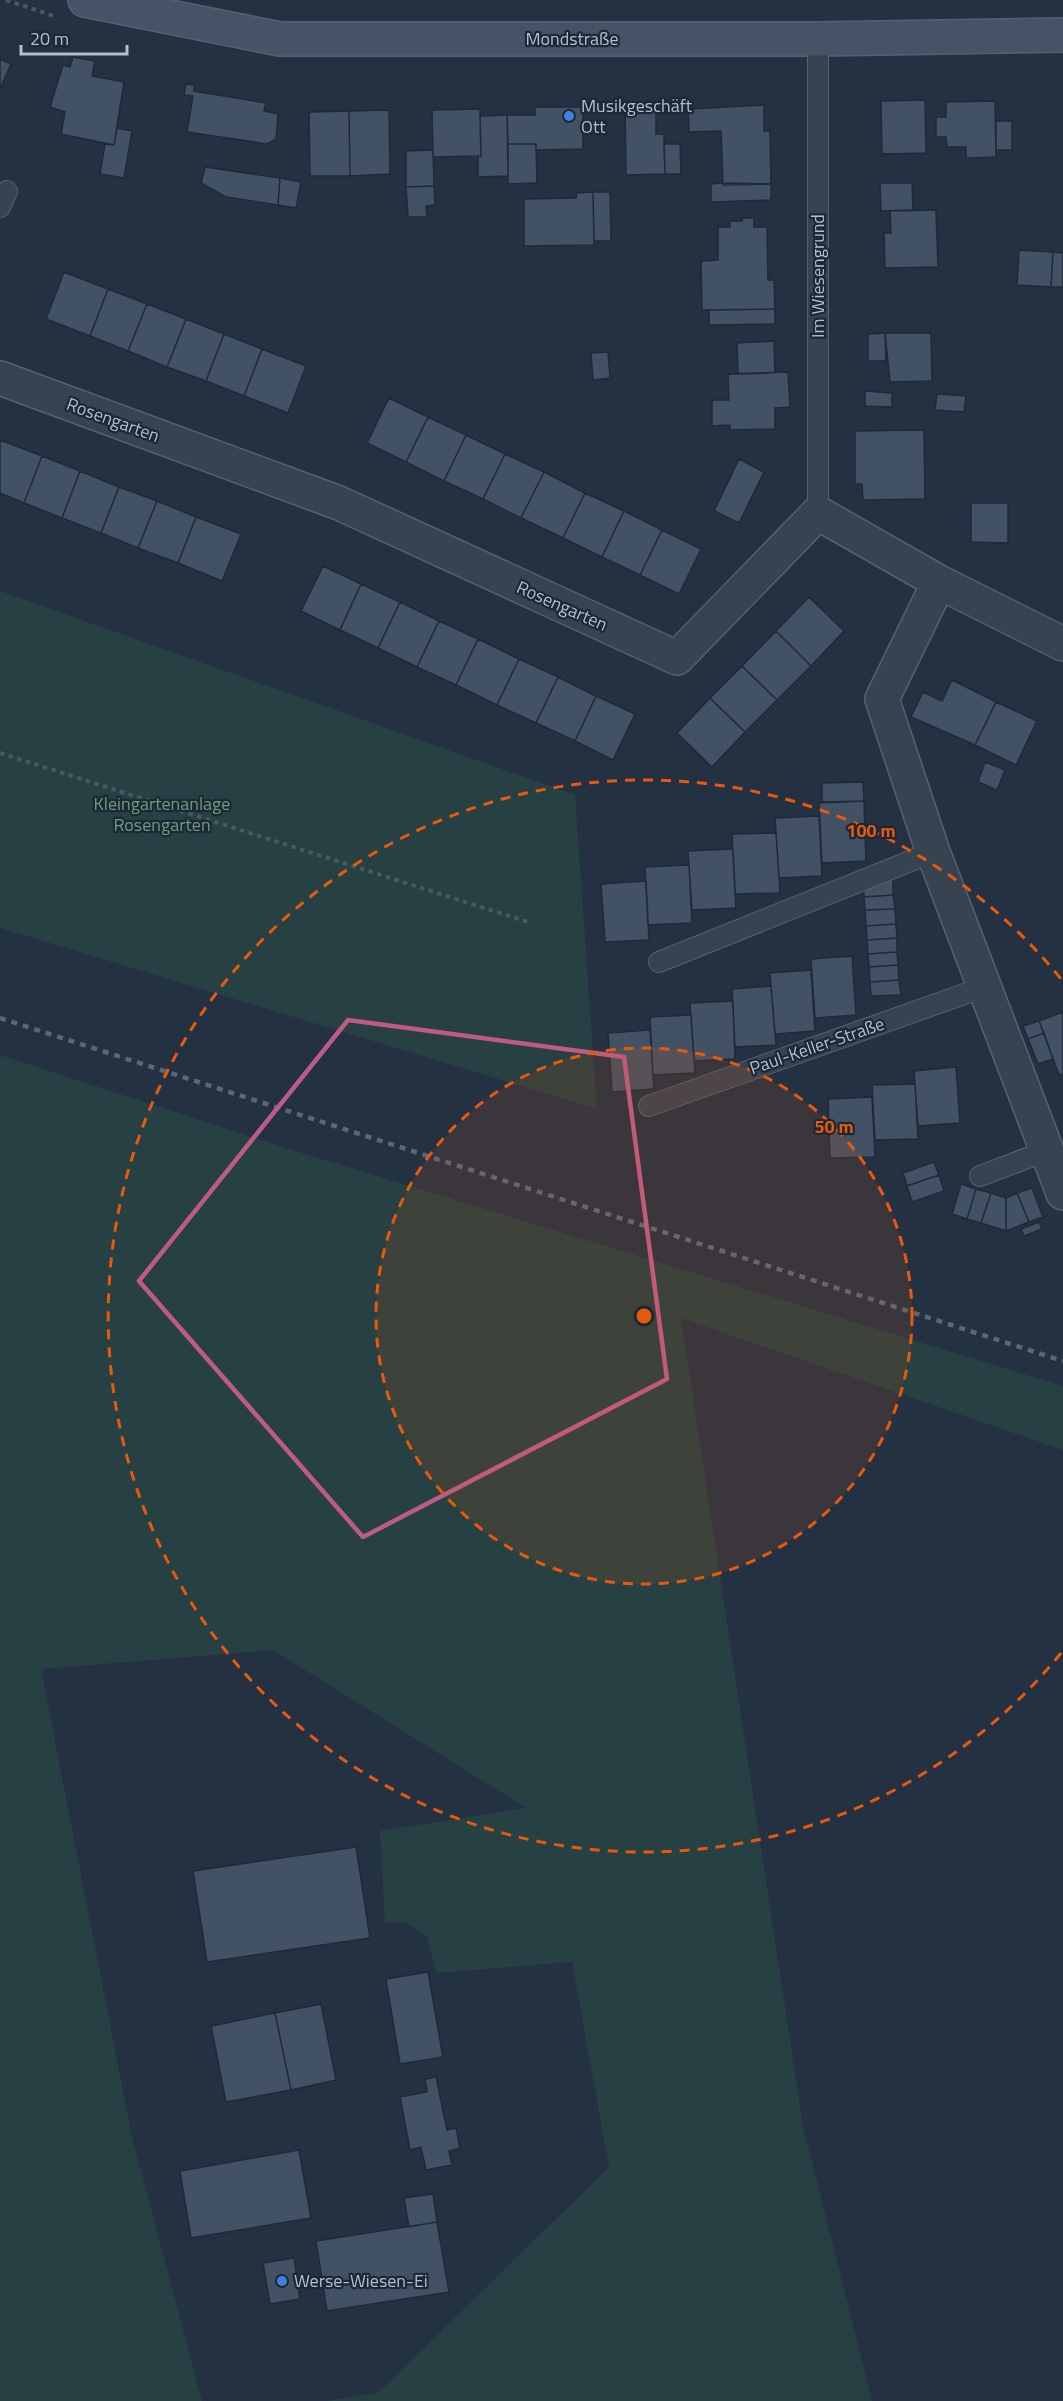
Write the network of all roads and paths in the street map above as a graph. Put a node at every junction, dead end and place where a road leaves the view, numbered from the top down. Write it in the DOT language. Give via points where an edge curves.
graph roads {
  1 [pos="85,0"];
  2 [pos="1063,35"];
  3 [pos="818,39"];
  4 [pos="0,378"];
  5 [pos="818,513"];
  6 [pos="939,582"];
  7 [pos="1063,644"];
  8 [pos="0,753"];
  9 [pos="933,852"];
  10 [pos="531,923"];
  11 [pos="659,962"];
  12 [pos="984,987"];
  13 [pos="649,1106"];
  14 [pos="1046,1151"];
  15 [pos="980,1176"];
  16 [pos="1063,1193"];
  1 -- 3 [label="street, Mondstraße" via="280,39"];
  2 -- 3 [label="street, Mondstraße"];
  3 -- 5 [label="lane, Im Wiesengrund"];
  4 -- 5 [label="street, Rosengarten" via="339,503 677,658"];
  5 -- 6 [label="street"];
  6 -- 7 [label="street"];
  6 -- 9 [label="street" via="882,699"];
  8 -- 10 [label="path"];
  9 -- 11 [label="lane"];
  9 -- 12 [label="street"];
  12 -- 13 [label="lane, Paul-Keller-Straße"];
  12 -- 14 [label="street"];
  14 -- 15 [label="lane"];
  14 -- 16 [label="street"];
}
